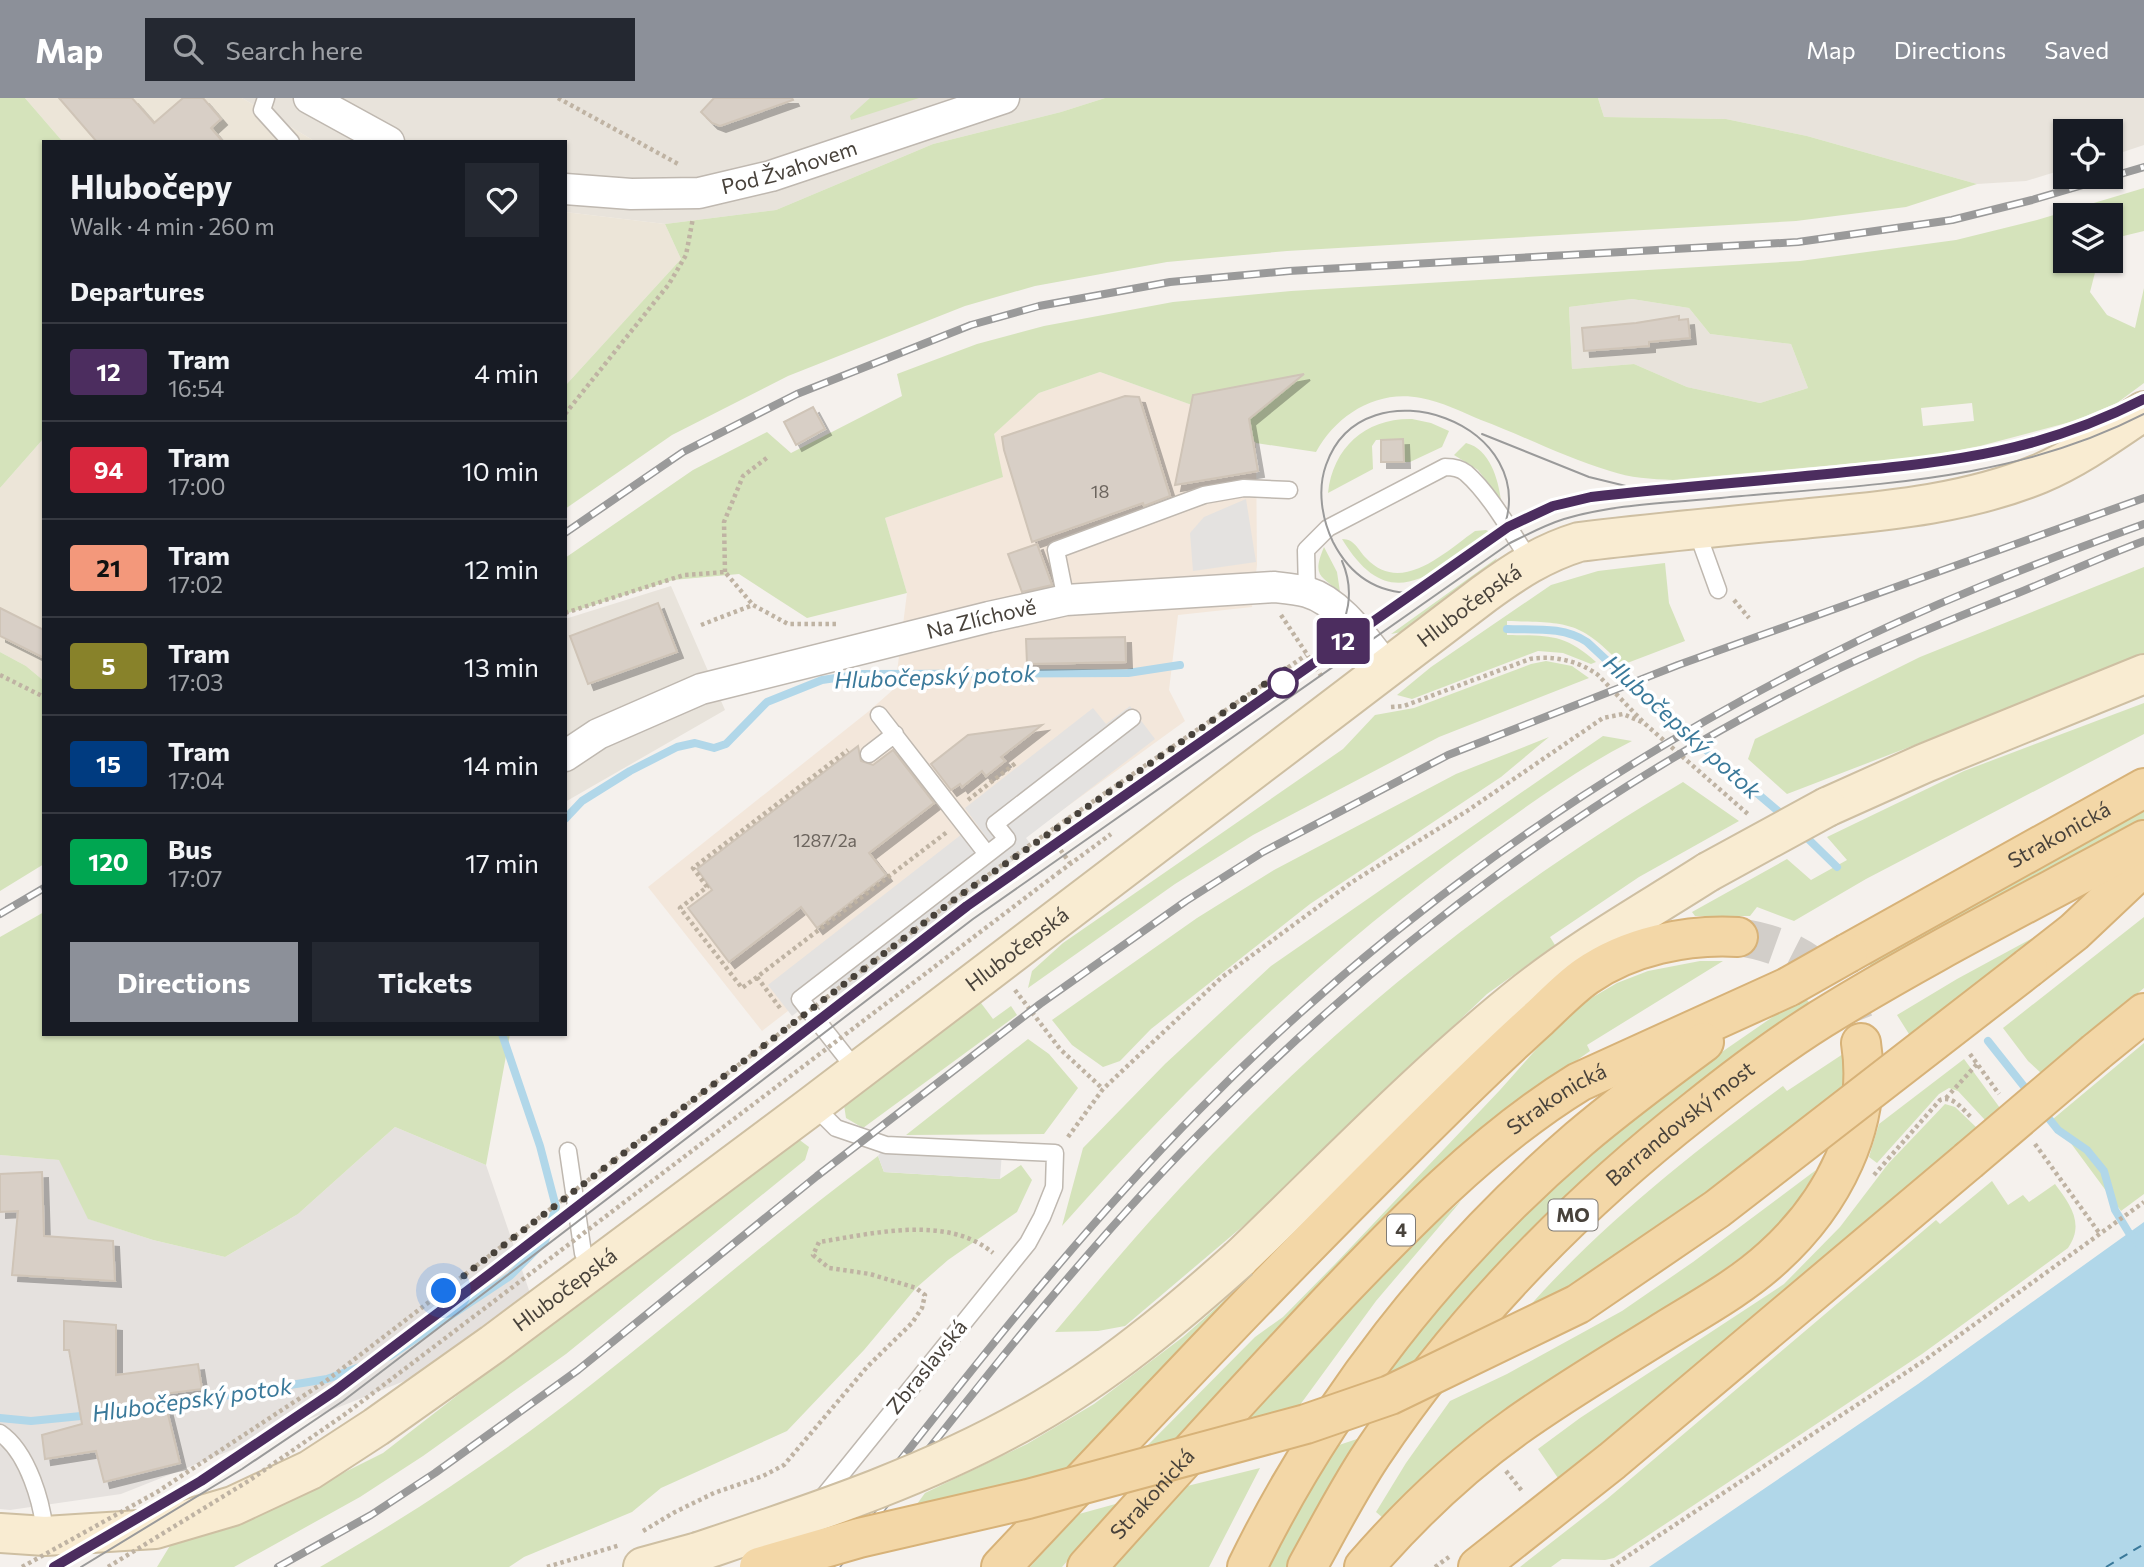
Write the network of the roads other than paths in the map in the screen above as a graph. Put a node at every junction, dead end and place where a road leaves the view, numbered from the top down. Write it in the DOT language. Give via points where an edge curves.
graph roads {
  1 [pos="266,98"];
  2 [pos="309,98"];
  3 [pos="1004,98"];
  4 [pos="289,140"];
  5 [pos="385,140"];
  6 [pos="567,189"];
  7 [pos="2144,411"];
  8 [pos="1289,490"];
  9 [pos="1696,529"];
  10 [pos="1531,562"];
  11 [pos="1718,590"];
  12 [pos="1307,592"];
  13 [pos="1066,600"];
  14 [pos="1387,668"];
  15 [pos="2144,674"];
  16 [pos="1132,718"];
  17 [pos="869,754"];
  18 [pos="567,755"];
  19 [pos="2144,788"];
  20 [pos="2144,840"];
  21 [pos="987,854"];
  22 [pos="2144,866"];
  23 [pos="1738,937"];
  24 [pos="1586,976"];
  25 [pos="1788,987"];
  26 [pos="2144,1013"];
  27 [pos="1861,1043"];
  28 [pos="857,1072"];
  29 [pos="813,1105"];
  30 [pos="1386,1117"];
  31 [pos="568,1151"];
  32 [pos="594,1269"];
  33 [pos="0,1433"];
  34 [pos="0,1533"];
  35 [pos="46,1536"];
  36 [pos="638,1546"];
  37 [pos="778,1550"];
  38 [pos="767,1567"];
  39 [pos="1001,1567"];
  40 [pos="1087,1567"];
  41 [pos="1247,1567"];
  42 [pos="1307,1567"];
  43 [pos="1364,1567"];
  44 [pos="1478,1567"];
  1 -- 4 [label="lane" via="262,110"];
  2 -- 5 [label="street"];
  3 -- 6 [label="street, Pod Žvahovem" via="771,176 695,182 631,194"];
  7 -- 9 [label="street, Hlubočepská" via="2074,457 2014,484 1956,500"];
  8 -- 13 [label="lane" via="1244,488 1204,495 1056,550"];
  9 -- 10 [label="street, Hlubočepská" via="1579,542"];
  9 -- 11 [label="lane"];
  10 -- 12 [label="lane" via="1466,473 1445,467 1328,528 1306,550"];
  10 -- 14 [label="street, Hlubočepská"];
  12 -- 13 [label="street, Na Zlíchově" via="1274,587"];
  12 -- 14 [label="street, Na Zlíchově" via="1346,619"];
  13 -- 18 [label="street, Na Zlíchově" via="701,689 598,734"];
  14 -- 28 [label="street, Hlubočepská"];
  15 -- 30 [label="street, bridge" via="1827,807 1708,872 1528,990"];
  16 -- 21 [label="lane" via="995,824 1006,839"];
  17 -- 21 [label="lane" via="886,724"];
  19 -- 25 [label="main road, Strakonická / MO, bridge"];
  20 -- 42 [label="main road, Barrandovský most / MO" via="1819,1020 1726,1087 1594,1194 1501,1289 1412,1397 1371,1456"];
  21 -- 28 [label="lane" via="800,999"];
  22 -- 37 [label="main road, bridge" via="2089,919 1717,1209 1578,1304 1390,1395 1292,1427 1028,1499 859,1538"];
  23 -- 24 [label="main road" via="1691,938 1649,947"];
  24 -- 30 [label="street"];
  24 -- 39 [label="main road" via="1382,1170"];
  25 -- 40 [label="main road, Strakonická / 4" via="1579,1082 1474,1161 1377,1252"];
  25 -- 41 [label="main road, MO" via="1633,1095 1527,1185 1475,1238 1399,1326 1337,1411"];
  26 -- 44 [label="main road, bridge" via="1612,1461"];
  27 -- 43 [label="main road" via="1865,1076 1858,1122 1835,1180 1793,1238 1724,1294 1515,1427 1452,1477"];
  28 -- 29 [label="street, Hlubočepská"];
  29 -- 32 [label="street, Hlubočepská"];
  29 -- 37 [label="lane, Zbraslavská" via="836,1128 886,1145 1055,1153 1054,1187 1028,1243"];
  30 -- 36 [label="street, bridge" via="1187,1306 1122,1357 1032,1416 864,1493 698,1552"];
  31 -- 32 [label="lane" via="583,1253"];
  32 -- 35 [label="street, Hlubočepská" via="310,1470 233,1506 155,1529"];
  33 -- 35 [label="lane" via="10,1440 33,1481"];
  34 -- 35 [label="street, Hlubočepská"];
  37 -- 38 [label="lane, Zbraslavská"];
}
